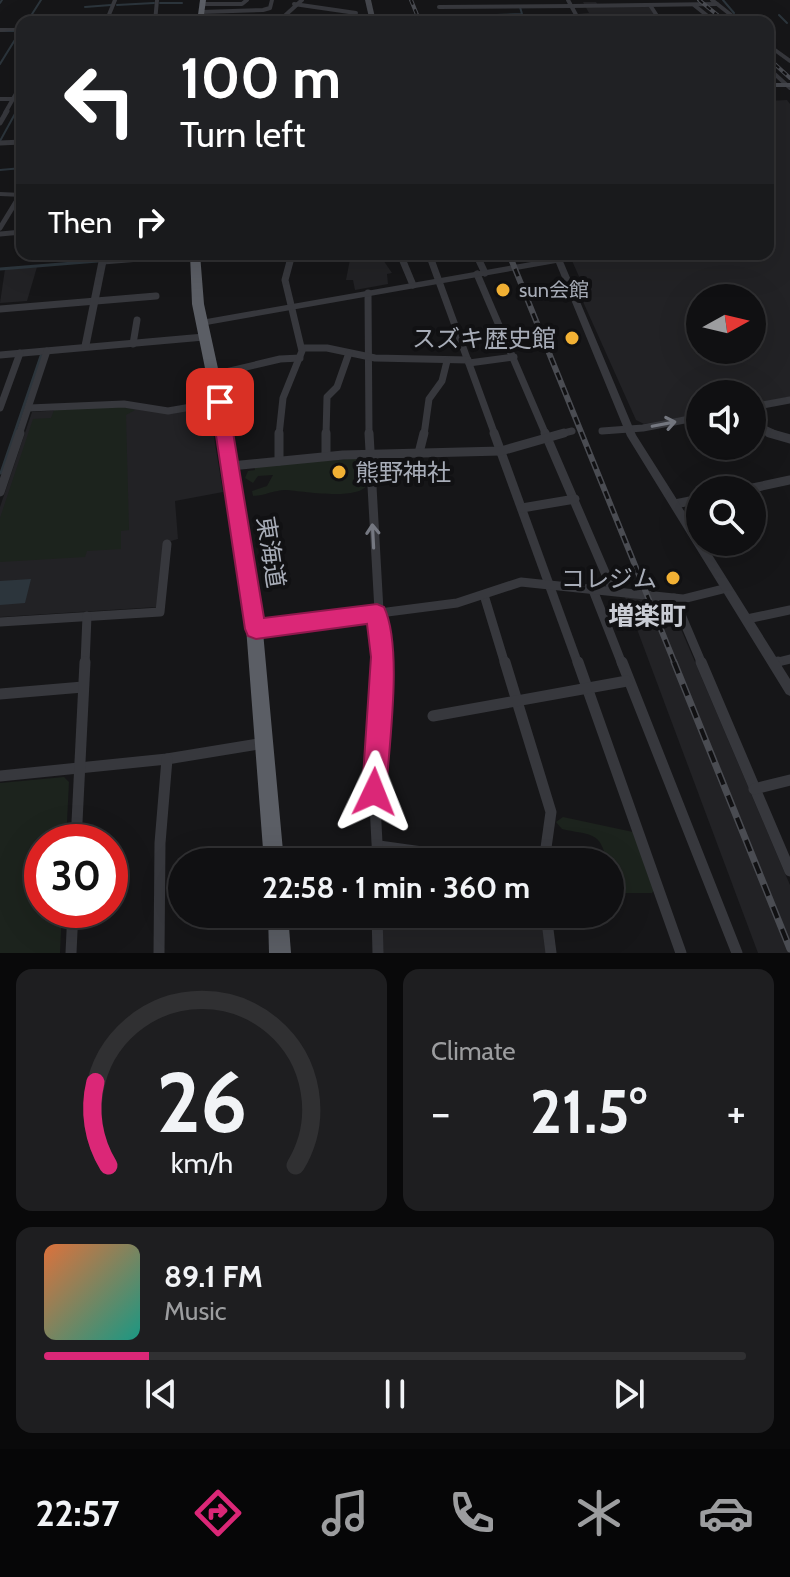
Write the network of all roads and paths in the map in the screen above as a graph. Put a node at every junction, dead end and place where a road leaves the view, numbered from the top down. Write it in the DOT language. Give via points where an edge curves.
graph roads {
  1 [pos="247,0"];
  2 [pos="302,0"];
  3 [pos="467,0"];
  4 [pos="515,0"];
  5 [pos="568,0"];
  6 [pos="621,0"];
  7 [pos="689,0"];
  8 [pos="271,2"];
  9 [pos="714,2"];
  10 [pos="295,4"];
  11 [pos="202,5"];
  12 [pos="650,5"];
  13 [pos="695,5"];
  14 [pos="518,6"];
  15 [pos="572,6"];
  16 [pos="625,6"];
  17 [pos="442,7"];
  18 [pos="469,7"];
  19 [pos="356,13"];
  20 [pos="284,16"];
  21 [pos="471,16"];
  22 [pos="577,16"];
  23 [pos="657,16"];
  24 [pos="708,16"];
  25 [pos="732,16"];
  26 [pos="16,102"];
  27 [pos="0,123"];
  28 [pos="16,204"];
  29 [pos="0,231"];
  30 [pos="104,260"];
  31 [pos="195,260"];
  32 [pos="290,260"];
  33 [pos="403,260"];
  34 [pos="431,260"];
  35 [pos="478,260"];
  36 [pos="543,260"];
  37 [pos="558,260"];
  38 [pos="481,273"];
  39 [pos="439,281"];
  40 [pos="413,285"];
  41 [pos="368,293"];
  42 [pos="156,296"];
  43 [pos="95,301"];
  44 [pos="290,307"];
  45 [pos="0,309"];
  46 [pos="137,320"];
  47 [pos="201,323"];
  48 [pos="204,337"];
  49 [pos="133,344"];
  50 [pos="85,348"];
  51 [pos="302,348"];
  52 [pos="47,351"];
  53 [pos="20,353"];
  54 [pos="349,353"];
  55 [pos="0,355"];
  56 [pos="514,357"];
  57 [pos="300,358"];
  58 [pos="370,358"];
  59 [pos="447,361"];
  60 [pos="468,362"];
  61 [pos="213,375"];
  62 [pos="790,400"];
  63 [pos="220,402"];
  64 [pos="766,404"];
  65 [pos="0,408"];
  66 [pos="29,408"];
  67 [pos="686,419"];
  68 [pos="629,429"];
  69 [pos="572,431"];
  70 [pos="602,431"];
  71 [pos="766,432"];
  72 [pos="549,438"];
  73 [pos="790,439"];
  74 [pos="501,451"];
  75 [pos="419,453"];
  76 [pos="369,454"];
  77 [pos="326,456"];
  78 [pos="279,461"];
  79 [pos="231,466"];
  80 [pos="3,475"];
  81 [pos="790,480"];
  82 [pos="766,485"];
  83 [pos="0,492"];
  84 [pos="575,499"];
  85 [pos="686,502"];
  86 [pos="675,504"];
  87 [pos="522,508"];
  88 [pos="167,544"];
  89 [pos="550,585"];
  90 [pos="727,588"];
  91 [pos="593,590"];
  92 [pos="613,591"];
  93 [pos="484,595"];
  94 [pos="674,598"];
  95 [pos="790,610"];
  96 [pos="377,613"];
  97 [pos="87,616"];
  98 [pos="747,619"];
  99 [pos="0,622"];
  100 [pos="256,629"];
  101 [pos="790,659"];
  102 [pos="774,663"];
  103 [pos="627,681"];
  104 [pos="83,687"];
  105 [pos="587,688"];
  106 [pos="790,690"];
  107 [pos="0,694"];
  108 [pos="517,701"];
  109 [pos="433,716"];
  110 [pos="264,743"];
  111 [pos="167,759"];
  112 [pos="79,769"];
  113 [pos="0,776"];
  114 [pos="790,780"];
  115 [pos="754,789"];
  116 [pos="77,824"];
  117 [pos="379,846"];
  118 [pos="273,848"];
  119 [pos="393,848"];
  120 [pos="546,848"];
  121 [pos="790,871"];
  122 [pos="72,928"];
  123 [pos="279,928"];
  124 [pos="377,928"];
  125 [pos="548,928"];
  126 [pos="71,953"];
  127 [pos="159,953"];
  128 [pos="280,953"];
  129 [pos="378,953"];
  130 [pos="551,953"];
  131 [pos="681,953"];
  132 [pos="737,953"];
  1 -- 11 [label="street"];
  2 -- 10 [label="street"];
  3 -- 18 [label="street"];
  4 -- 14 [label="street"];
  5 -- 15 [label="street"];
  6 -- 16 [label="street"];
  7 -- 13 [label="street"];
  8 -- 10 [label="street"];
  8 -- 11 [label="street" via="268,9 259,10"];
  9 -- 13 [label="street"];
  9 -- 25 [label="street"];
  10 -- 19 [label="street"];
  10 -- 20 [label="street"];
  12 -- 13 [label="street"];
  12 -- 16 [label="street"];
  12 -- 23 [label="street"];
  13 -- 24 [label="street"];
  14 -- 15 [label="street"];
  14 -- 18 [label="street"];
  15 -- 16 [label="street"];
  15 -- 22 [label="street"];
  17 -- 18 [label="street"];
  18 -- 21 [label="street"];
  26 -- 27 [label="street"];
  28 -- 29 [label="street"];
  30 -- 43 [label="street"];
  31 -- 47 [label="highway, 東海道"];
  32 -- 44 [label="street" via="284,272"];
  33 -- 40 [label="street"];
  34 -- 39 [label="street"];
  35 -- 38 [label="street"];
  36 -- 38 [label="street"];
  37 -- 68 [label="street"];
  38 -- 39 [label="street"];
  38 -- 56 [label="street"];
  39 -- 40 [label="street"];
  39 -- 60 [label="street"];
  40 -- 41 [label="street"];
  41 -- 44 [label="street"];
  41 -- 58 [label="street"];
  42 -- 43 [label="street"];
  43 -- 45 [label="street"];
  43 -- 50 [label="street"];
  44 -- 47 [label="street"];
  44 -- 51 [label="street"];
  46 -- 49 [label="street"];
  47 -- 48 [label="highway, 東海道"];
  48 -- 49 [label="street"];
  48 -- 61 [label="highway, 東海道"];
  49 -- 50 [label="street"];
  50 -- 52 [label="street"];
  51 -- 54 [label="street"];
  51 -- 57 [label="street"];
  52 -- 53 [label="street"];
  52 -- 66 [label="street"];
  53 -- 55 [label="street"];
  53 -- 65 [label="street"];
  54 -- 58 [label="street"];
  54 -- 77 [label="street" via="337,387 327,397"];
  56 -- 60 [label="street"];
  56 -- 72 [label="street"];
  57 -- 61 [label="street"];
  57 -- 78 [label="street" via="283,399"];
  58 -- 59 [label="street"];
  58 -- 76 [label="street"];
  59 -- 60 [label="street"];
  59 -- 75 [label="street" via="442,381 429,399"];
  60 -- 74 [label="street"];
  61 -- 63 [label="highway, 東海道"];
  62 -- 64 [label="street"];
  63 -- 66 [label="street" via="168,411 124,404"];
  63 -- 79 [label="highway, 東海道"];
  66 -- 80 [label="street"];
  68 -- 67 [label="street, one-way"];
  68 -- 70 [label="street"];
  68 -- 86 [label="street"];
  69 -- 72 [label="street"];
  71 -- 73 [label="street"];
  72 -- 74 [label="street"];
  72 -- 84 [label="street"];
  74 -- 75 [label="street"];
  74 -- 87 [label="street"];
  75 -- 76 [label="street"];
  76 -- 77 [label="street"];
  96 -- 76 [label="street, one-way"];
  77 -- 78 [label="street"];
  78 -- 79 [label="street"];
  79 -- 100 [label="highway, 東海道"];
  80 -- 83 [label="street"];
  81 -- 82 [label="street"];
  84 -- 87 [label="street"];
  84 -- 92 [label="street"];
  85 -- 86 [label="street"];
  86 -- 90 [label="street"];
  87 -- 89 [label="street"];
  88 -- 97 [label="street" via="160,612"];
  89 -- 91 [label="street"];
  89 -- 93 [label="street" via="521,582"];
  89 -- 105 [label="street"];
  90 -- 94 [label="street"];
  90 -- 98 [label="street"];
  91 -- 92 [label="street"];
  91 -- 103 [label="street"];
  92 -- 94 [label="street"];
  93 -- 96 [label="street"];
  93 -- 108 [label="street"];
  94 -- 115 [label="street"];
  95 -- 98 [label="street"];
  96 -- 100 [label="street"];
  96 -- 117 [label="street" via="382,657 374,785"];
  97 -- 99 [label="street"];
  97 -- 104 [label="street"];
  98 -- 102 [label="street"];
  100 -- 110 [label="highway, 東海道"];
  101 -- 102 [label="street"];
  102 -- 106 [label="street"];
  103 -- 105 [label="street"];
  103 -- 132 [label="street"];
  104 -- 107 [label="street"];
  104 -- 112 [label="street"];
  105 -- 108 [label="street"];
  105 -- 131 [label="street"];
  108 -- 109 [label="street"];
  108 -- 120 [label="street" via="551,812"];
  110 -- 111 [label="street"];
  110 -- 118 [label="highway, 東海道"];
  111 -- 112 [label="street"];
  111 -- 127 [label="street"];
  112 -- 113 [label="street"];
  112 -- 116 [label="street"];
  114 -- 115 [label="street"];
  115 -- 121 [label="street"];
  117 -- 119 [label="street"];
  122 -- 126 [label="street"];
  123 -- 128 [label="highway"];
  124 -- 129 [label="street"];
  125 -- 130 [label="street"];
}
